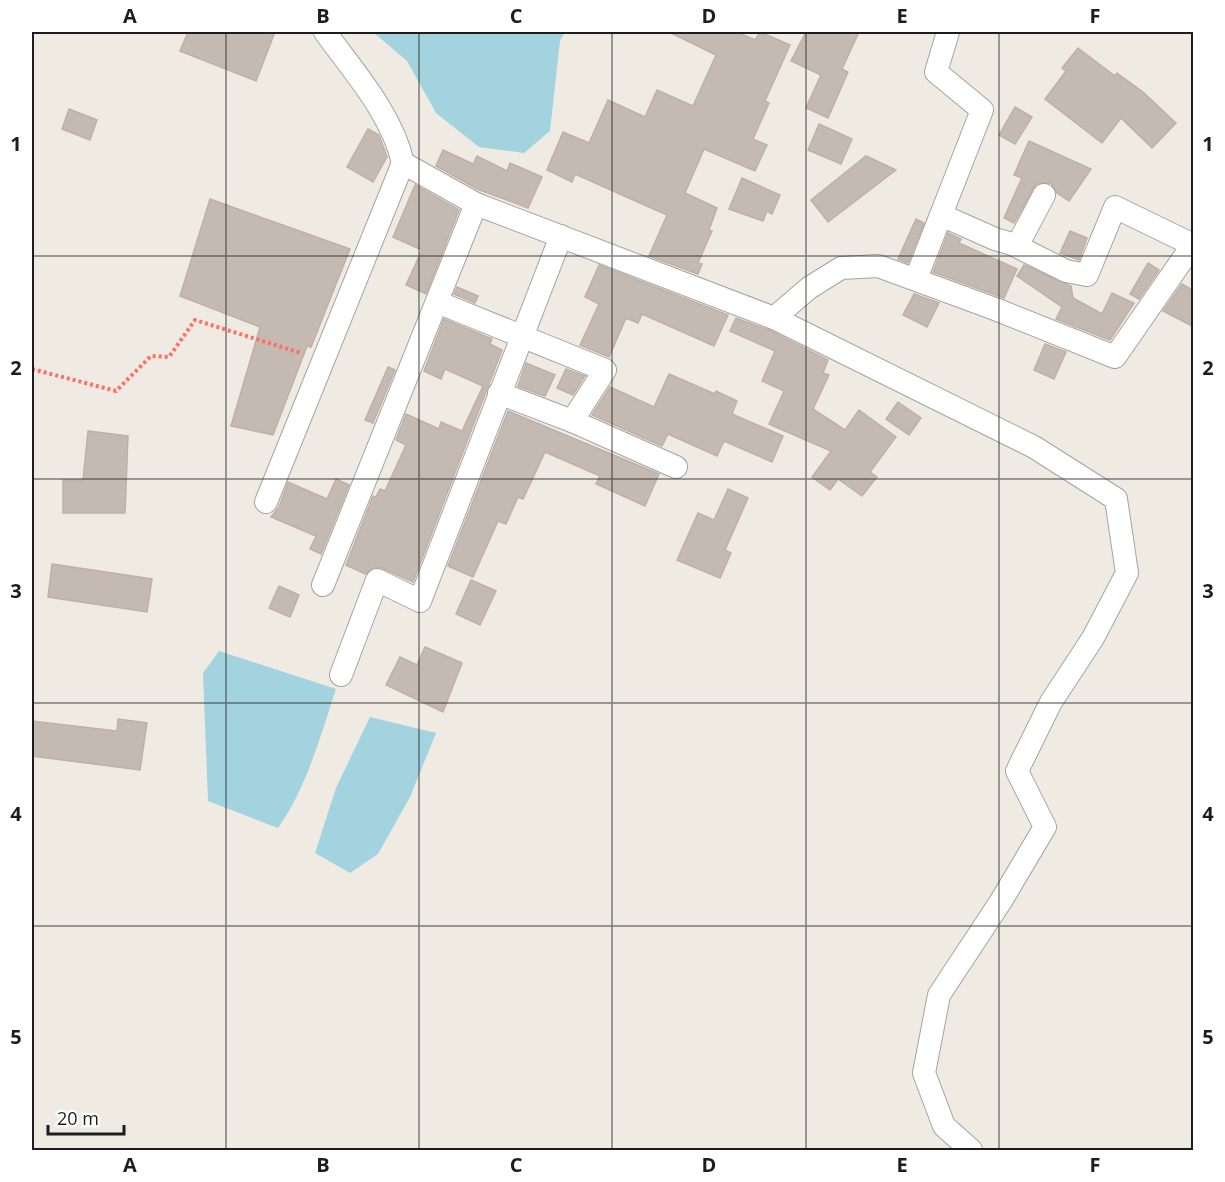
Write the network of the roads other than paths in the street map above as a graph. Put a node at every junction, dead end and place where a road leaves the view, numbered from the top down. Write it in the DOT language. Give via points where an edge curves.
graph roads {
  1 [pos="325,32"];
  2 [pos="948,32"];
  3 [pos="403,163"];
  4 [pos="1044,195"];
  5 [pos="477,204"];
  6 [pos="941,215"];
  7 [pos="561,236"];
  8 [pos="1190,242"];
  9 [pos="1017,246"];
  10 [pos="917,276"];
  11 [pos="437,303"];
  12 [pos="774,318"];
  13 [pos="521,336"];
  14 [pos="500,393"];
  15 [pos="572,421"];
  16 [pos="676,467"];
  17 [pos="266,502"];
  18 [pos="323,585"];
  19 [pos="341,675"];
  20 [pos="971,1150"];
  1 -- 3 [label="street" via="372,96 399,142"];
  2 -- 6 [label="street" via="936,72 982,110"];
  3 -- 5 [label="street"];
  3 -- 17 [label="street"];
  4 -- 9 [label="street"];
  5 -- 7 [label="street"];
  5 -- 11 [label="street"];
  6 -- 9 [label="street"];
  6 -- 10 [label="street"];
  7 -- 12 [label="street"];
  7 -- 13 [label="street"];
  8 -- 9 [label="street" via="1115,207 1087,275 1066,271"];
  8 -- 12 [label="street" via="1115,357 878,266 841,268"];
  11 -- 13 [label="street"];
  11 -- 18 [label="street"];
  12 -- 20 [label="street" via="1034,447 1116,499 1126,573 1093,638 1051,702 1017,771 1045,827 939,995 924,1073 944,1125"];
  13 -- 14 [label="street"];
  13 -- 15 [label="street" via="605,370"];
  14 -- 15 [label="street"];
  14 -- 19 [label="street" via="420,601 377,580"];
  15 -- 16 [label="street"];
}
